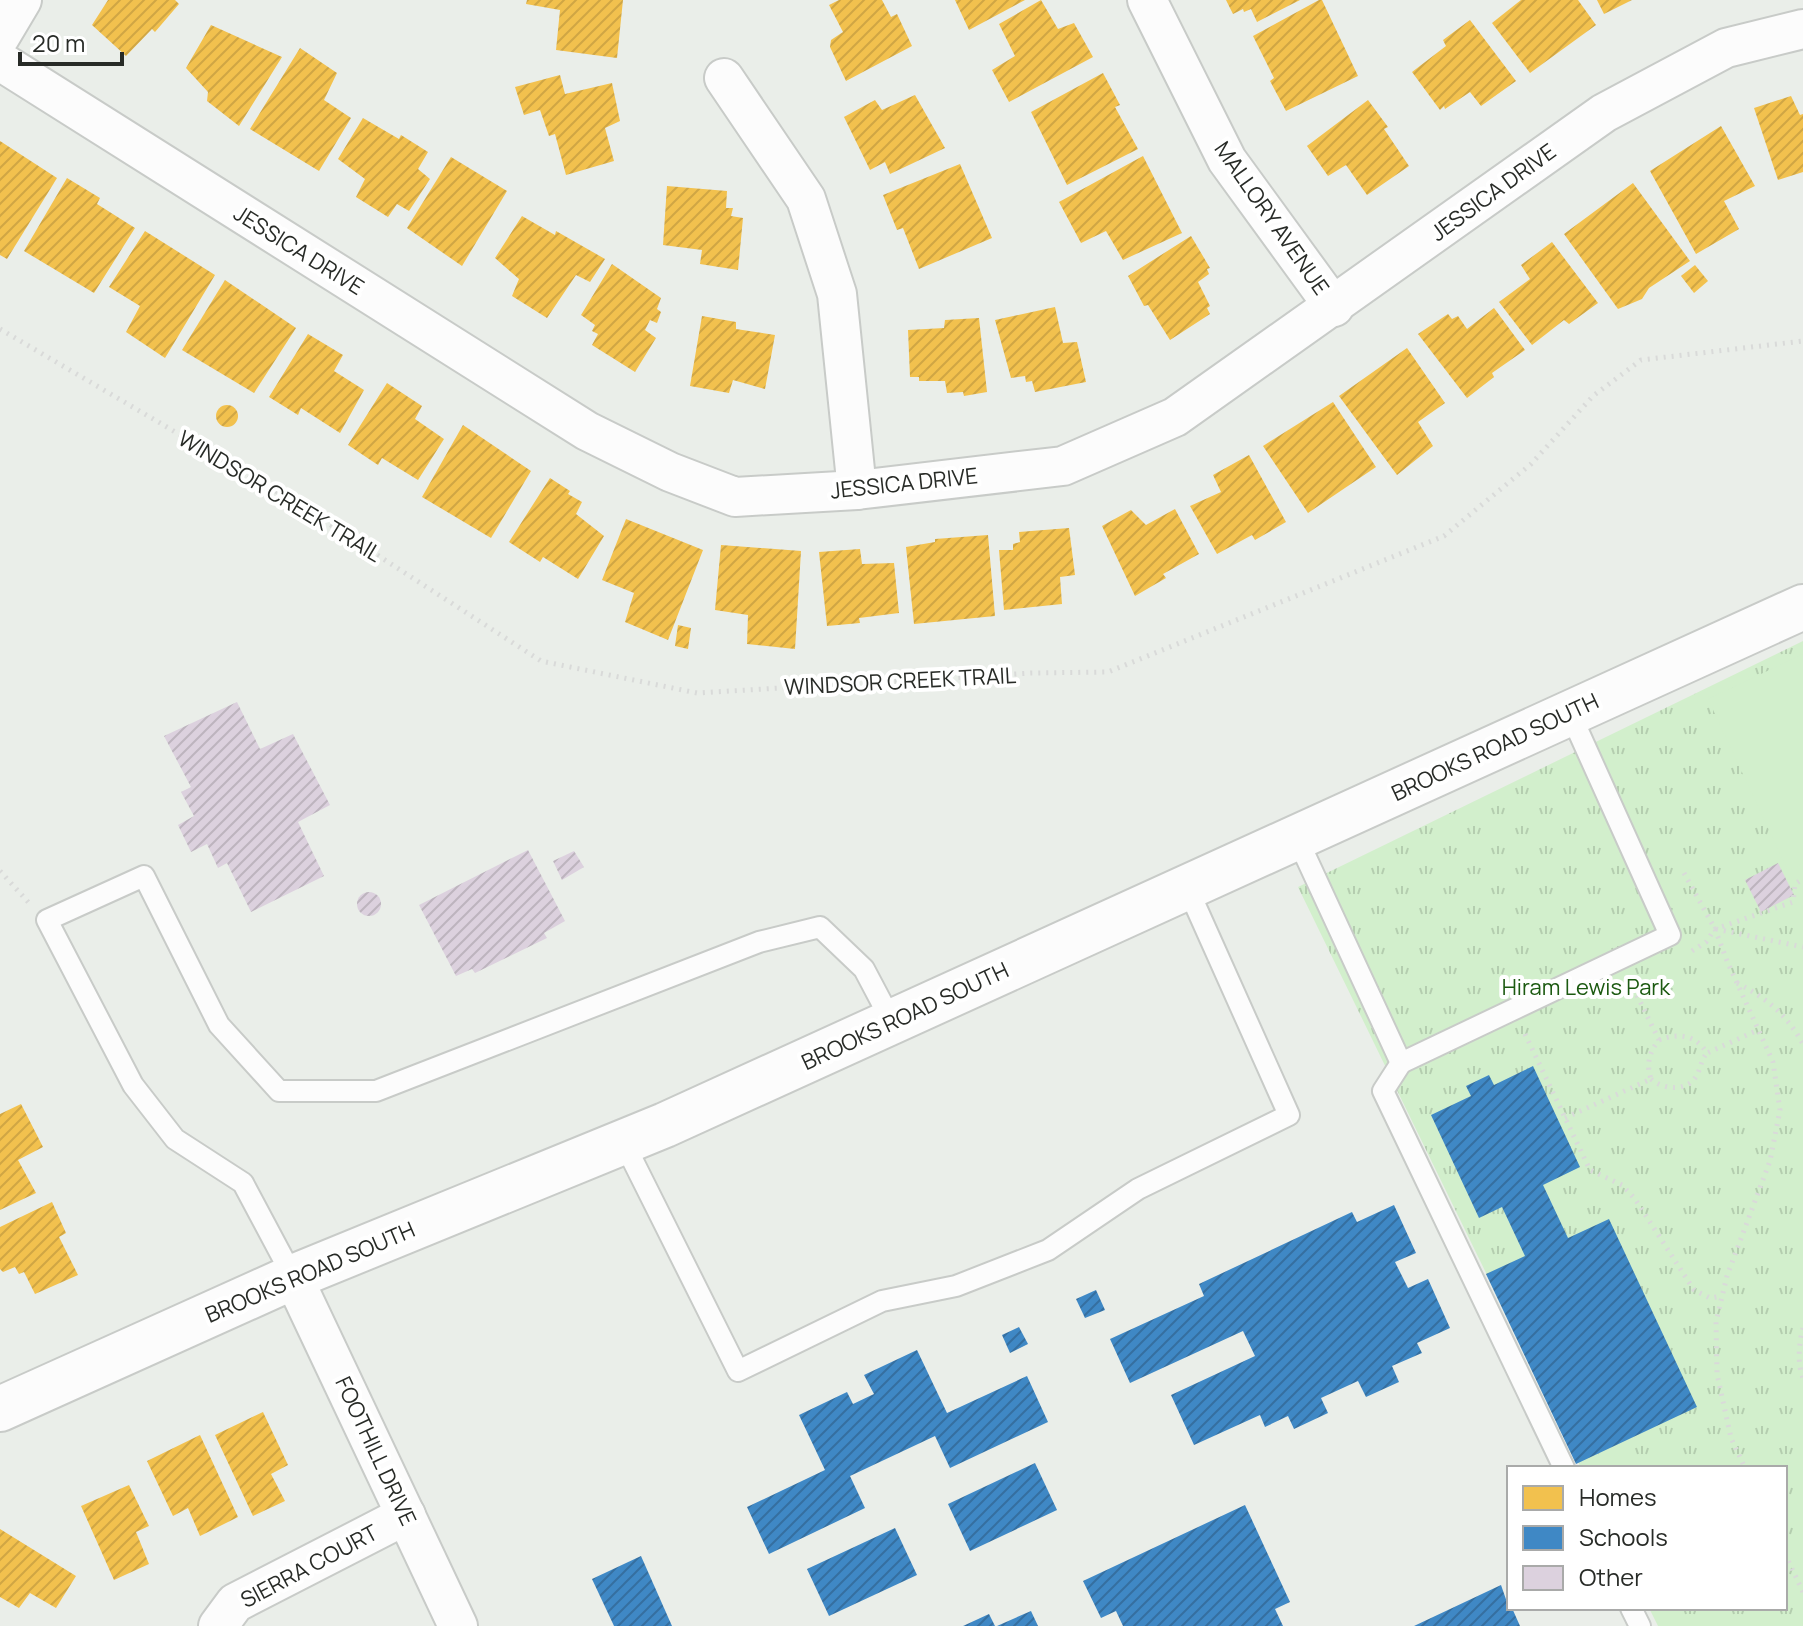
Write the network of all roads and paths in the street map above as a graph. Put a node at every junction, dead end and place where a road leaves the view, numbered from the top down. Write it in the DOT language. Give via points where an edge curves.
graph roads {
  1 [pos="22,0"];
  2 [pos="1147,0"];
  3 [pos="1803,29"];
  4 [pos="0,37"];
  5 [pos="0,61"];
  6 [pos="724,78"];
  7 [pos="1334,307"];
  8 [pos="0,329"];
  9 [pos="1803,341"];
  10 [pos="857,490"];
  11 [pos="1803,607"];
  12 [pos="1570,713"];
  13 [pos="1297,838"];
  14 [pos="0,871"];
  15 [pos="1684,873"];
  16 [pos="1803,879"];
  17 [pos="1187,887"];
  18 [pos="32,906"];
  19 [pos="1715,929"];
  20 [pos="1803,947"];
  21 [pos="1684,956"];
  22 [pos="1644,975"];
  23 [pos="1630,981"];
  24 [pos="1736,983"];
  25 [pos="1617,987"];
  26 [pos="892,1022"];
  27 [pos="1758,1030"];
  28 [pos="1524,1031"];
  29 [pos="1659,1040"];
  30 [pos="1803,1044"];
  31 [pos="1707,1053"];
  32 [pos="1401,1063"];
  33 [pos="1651,1079"];
  34 [pos="1565,1118"];
  35 [pos="624,1143"];
  36 [pos="293,1277"];
  37 [pos="1722,1296"];
  38 [pos="1803,1328"];
  39 [pos="1803,1378"];
  40 [pos="0,1409"];
  41 [pos="1563,1466"];
  42 [pos="1744,1466"];
  43 [pos="406,1515"];
  44 [pos="1787,1558"];
  45 [pos="1803,1592"];
  46 [pos="218,1626"];
  47 [pos="458,1626"];
  1 -- 4 [label="street"];
  2 -- 7 [label="street, MALLORY AVENUE" via="1227,160"];
  3 -- 7 [label="street, JESSICA DRIVE" via="1726,48 1604,113"];
  5 -- 10 [label="street, JESSICA DRIVE" via="587,431 656,466 735,497"];
  6 -- 10 [label="street" via="806,199 833,280"];
  7 -- 10 [label="street, JESSICA DRIVE" via="1175,417 1063,466"];
  8 -- 9 [label="path, WINDSOR CREEK TRAIL" via="303,507 541,661 697,693 1108,672 1444,536 1531,464 1593,396 1641,360"];
  11 -- 12 [label="street, BROOKS ROAD SOUTH"];
  12 -- 13 [label="street, BROOKS ROAD SOUTH"];
  12 -- 32 [label="lane" via="1670,935"];
  13 -- 17 [label="street, BROOKS ROAD SOUTH"];
  13 -- 32 [label="lane"];
  14 -- 18 [label="path"];
  15 -- 19 [label="path"];
  16 -- 19 [label="path" via="1795,884 1793,902"];
  17 -- 26 [label="street, BROOKS ROAD SOUTH"];
  17 -- 35 [label="lane" via="1289,1115 1138,1189 1048,1250 956,1286 882,1301 738,1371"];
  19 -- 20 [label="path"];
  19 -- 21 [label="path"];
  19 -- 24 [label="path"];
  22 -- 23 [label="path"];
  23 -- 25 [label="path"];
  23 -- 29 [label="path"];
  24 -- 27 [label="path"];
  24 -- 30 [label="path" via="1765,997 1792,1024"];
  26 -- 35 [label="street, BROOKS ROAD SOUTH"];
  26 -- 36 [label="lane" via="864,969 820,927 759,942 376,1091 279,1091 219,1025 144,876 47,920 133,1085 175,1139 243,1183"];
  27 -- 31 [label="path"];
  27 -- 37 [label="path" via="1773,1062 1780,1110 1770,1161"];
  28 -- 34 [label="path"];
  29 -- 31 [label="path" via="1676,1034 1689,1037"];
  29 -- 33 [label="path" via="1649,1060"];
  31 -- 33 [label="path" via="1689,1083 1669,1088"];
  32 -- 41 [label="lane" via="1383,1091"];
  33 -- 34 [label="path"];
  34 -- 37 [label="path" via="1590,1170 1622,1185 1635,1199 1694,1290 1710,1298"];
  35 -- 36 [label="street, BROOKS ROAD SOUTH"];
  36 -- 40 [label="street, BROOKS ROAD SOUTH"];
  36 -- 43 [label="street, FOOTHILL DRIVE"];
  37 -- 42 [label="path" via="1716,1322 1717,1374 1731,1438"];
  38 -- 39 [label="path"];
  43 -- 46 [label="street, SIERRA COURT" via="235,1603"];
  43 -- 47 [label="street, FOOTHILL DRIVE"];
  44 -- 45 [label="path"];
}
